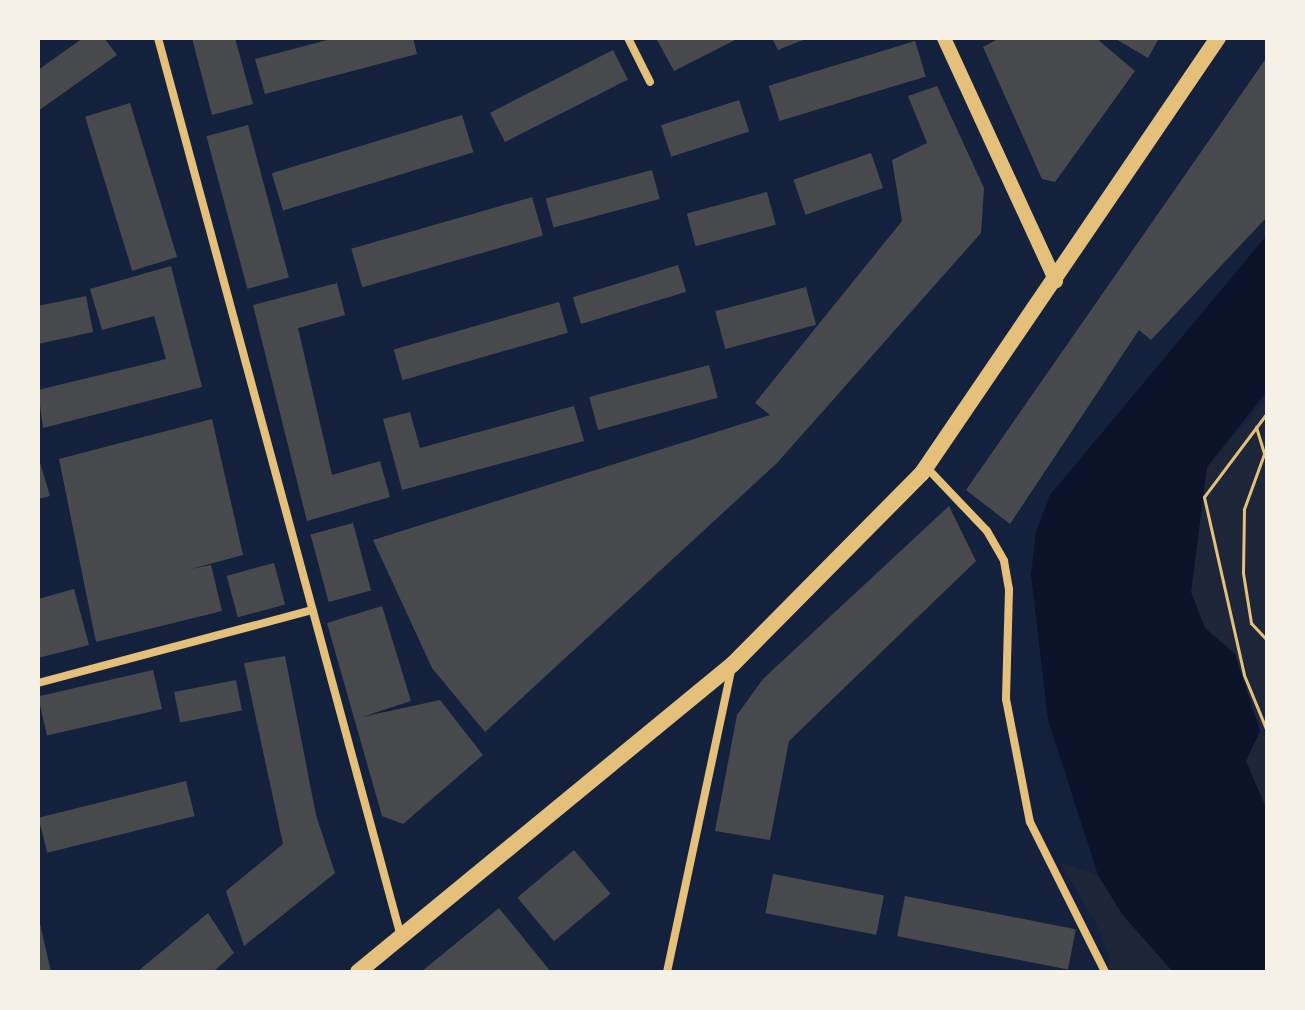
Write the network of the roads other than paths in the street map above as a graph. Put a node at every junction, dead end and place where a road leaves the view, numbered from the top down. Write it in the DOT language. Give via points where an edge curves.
graph roads {
  1 [pos="158,38"];
  2 [pos="628,38"];
  3 [pos="944,38"];
  4 [pos="1218,38"];
  5 [pos="650,82"];
  6 [pos="1056,281"];
  7 [pos="926,467"];
  8 [pos="312,610"];
  9 [pos="732,665"];
  10 [pos="38,683"];
  11 [pos="401,937"];
  12 [pos="358,972"];
  13 [pos="667,972"];
  14 [pos="1105,972"];
  1 -- 8 [label="street"];
  2 -- 5 [label="street"];
  3 -- 6 [label="street"];
  4 -- 6 [label="main road"];
  6 -- 7 [label="main road"];
  7 -- 9 [label="main road"];
  7 -- 14 [label="street" via="987,531 1004,561 1009,590 1006,699 1030,822"];
  8 -- 10 [label="street"];
  8 -- 11 [label="street"];
  9 -- 11 [label="main road"];
  9 -- 13 [label="street"];
  11 -- 12 [label="main road"];
}
